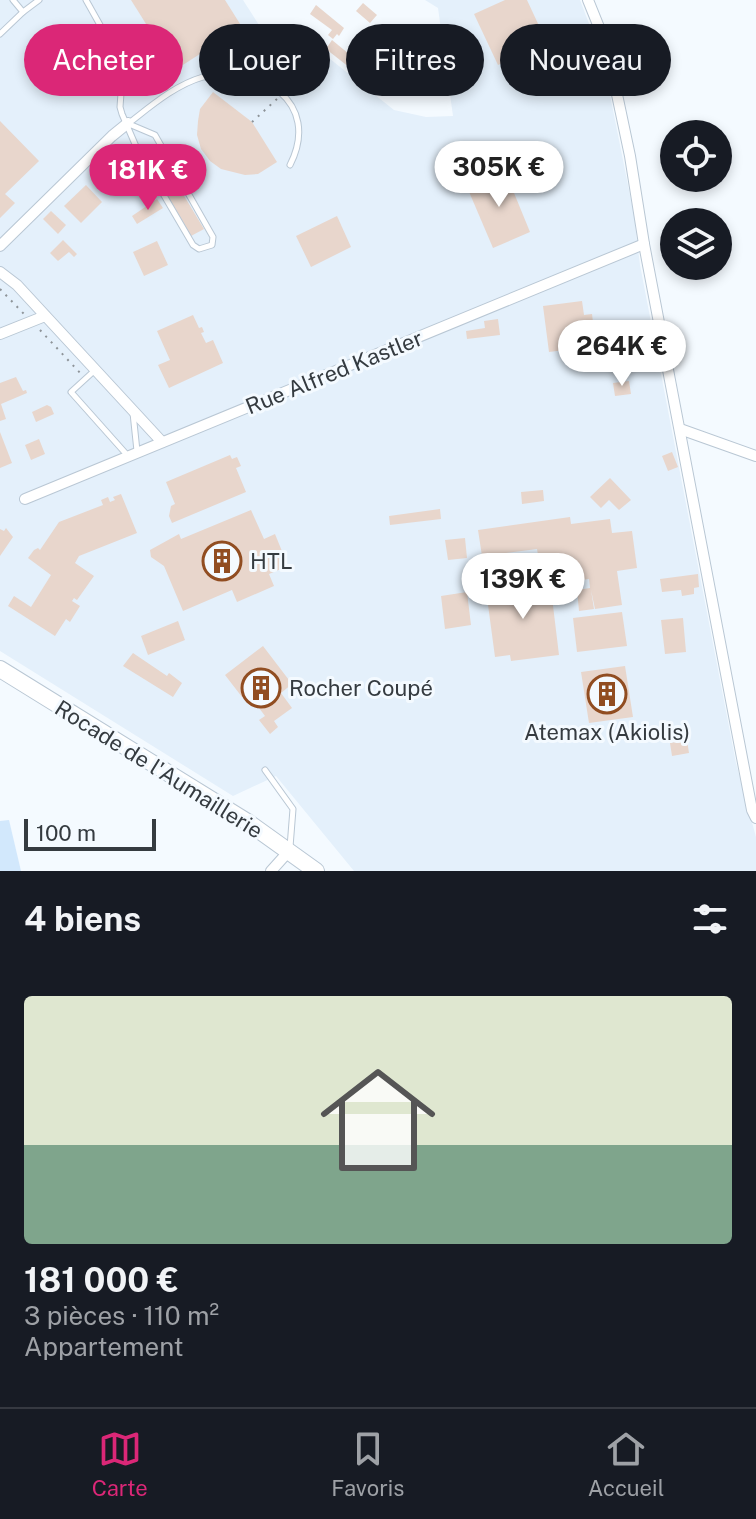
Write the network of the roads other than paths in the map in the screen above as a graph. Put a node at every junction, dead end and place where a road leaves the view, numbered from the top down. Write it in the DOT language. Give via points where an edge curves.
graph roads {
  1 [pos="13,0"];
  2 [pos="39,0"];
  3 [pos="86,0"];
  4 [pos="588,0"];
  5 [pos="23,12"];
  6 [pos="0,34"];
  7 [pos="128,123"];
  8 [pos="290,165"];
  9 [pos="644,244"];
  10 [pos="0,246"];
  11 [pos="0,272"];
  12 [pos="45,316"];
  13 [pos="0,334"];
  14 [pos="95,370"];
  15 [pos="133,412"];
  16 [pos="680,429"];
  17 [pos="162,442"];
  18 [pos="133,454"];
  19 [pos="756,456"];
  20 [pos="25,499"];
  21 [pos="0,669"];
  22 [pos="265,770"];
  23 [pos="756,818"];
  24 [pos="289,851"];
  25 [pos="271,871"];
  26 [pos="316,871"];
  1 -- 5 [label="lane"];
  2 -- 5 [label="lane"];
  3 -- 7 [label="lane" via="123,66 120,107"];
  4 -- 9 [label="street" via="607,47"];
  5 -- 6 [label="lane"];
  7 -- 7 [label="lane" via="186,235 199,249 212,245 213,237 155,135"];
  7 -- 8 [label="lane" via="179,87 217,74 258,78 282,94 294,112 299,133"];
  7 -- 10 [label="street"];
  9 -- 16 [label="street"];
  9 -- 17 [label="street, Rue Alfred Kastler"];
  11 -- 12 [label="street"];
  12 -- 13 [label="street"];
  12 -- 14 [label="street"];
  14 -- 15 [label="street"];
  14 -- 18 [label="lane" via="71,392"];
  15 -- 17 [label="street"];
  15 -- 18 [label="lane"];
  16 -- 19 [label="street"];
  16 -- 23 [label="street"];
  17 -- 18 [label="street, Rue Alfred Kastler"];
  18 -- 20 [label="street, Rue Alfred Kastler"];
  21 -- 24 [label="main road, Rocade de l'Aumaillerie"];
  22 -- 24 [label="lane" via="293,809"];
  24 -- 25 [label="street"];
  24 -- 26 [label="main road, Rocade de l'Aumaillerie"];
}
